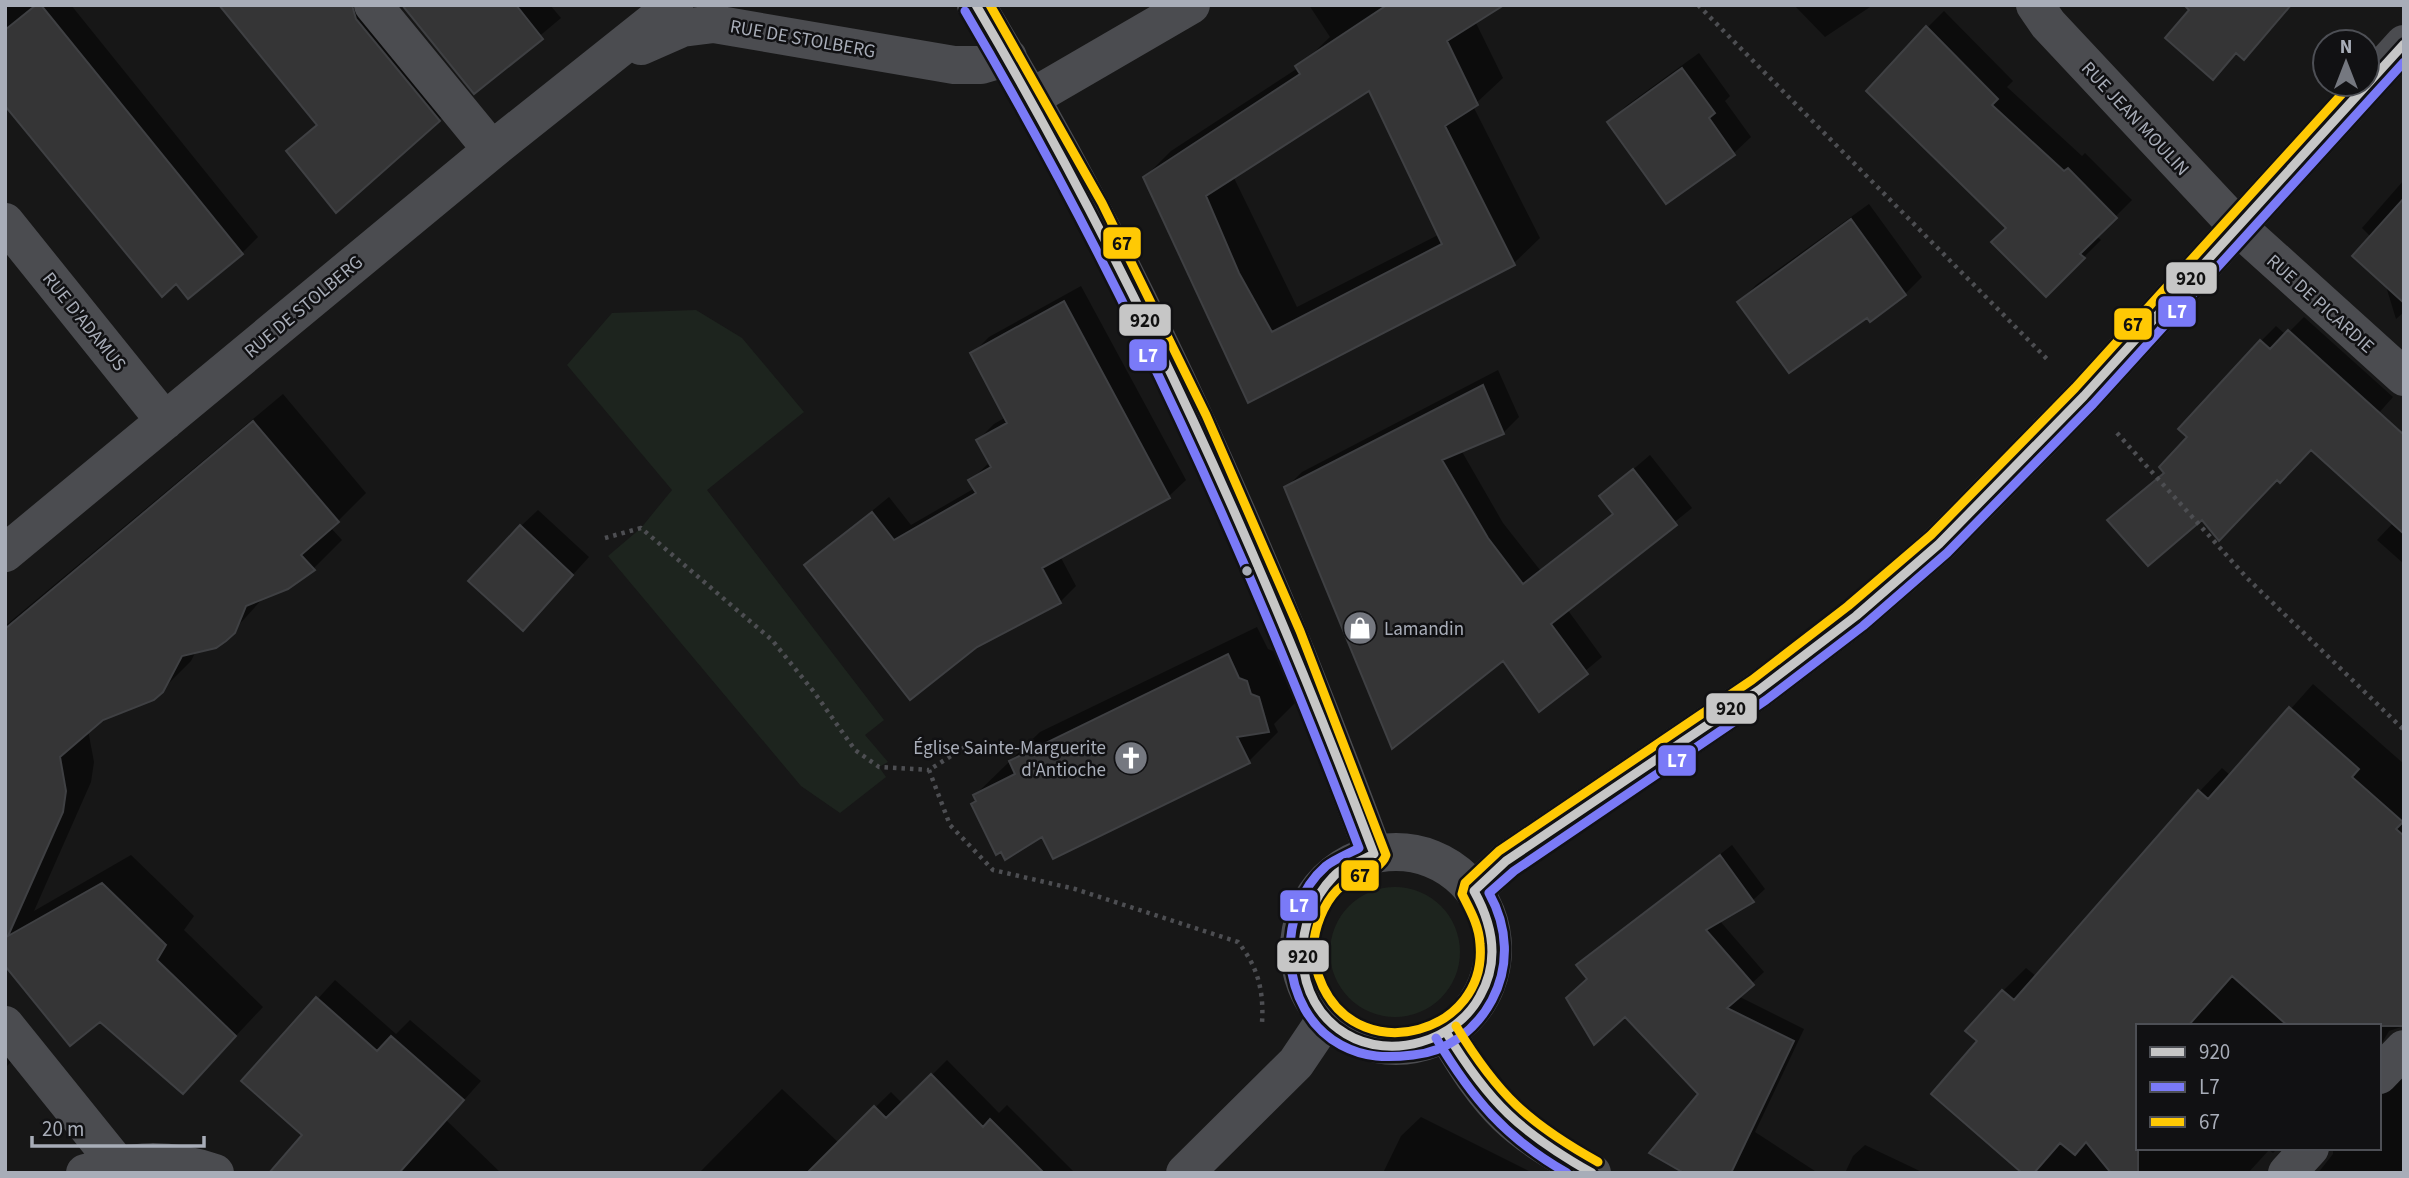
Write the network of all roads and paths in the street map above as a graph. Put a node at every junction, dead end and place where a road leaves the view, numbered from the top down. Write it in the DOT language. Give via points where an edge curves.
graph roads {
  1 [pos="373,5"];
  2 [pos="674,5"];
  3 [pos="976,5"];
  4 [pos="1191,5"];
  5 [pos="1698,5"];
  6 [pos="2035,5"];
  7 [pos="2404,44"];
  8 [pos="1008,57"];
  9 [pos="604,62"];
  10 [pos="1031,98"];
  11 [pos="492,150"];
  12 [pos="5,222"];
  13 [pos="2239,228"];
  14 [pos="2404,377"];
  15 [pos="2084,396"];
  16 [pos="165,421"];
  17 [pos="605,538"];
  18 [pos="5,552"];
  19 [pos="2404,730"];
  20 [pos="965,747"];
  21 [pos="929,770"];
  22 [pos="1374,854"];
  23 [pos="1474,891"];
  24 [pos="1327,1017"];
  25 [pos="5,1025"];
  26 [pos="1446,1032"];
  27 [pos="2404,1049"];
  28 [pos="1296,1063"];
  29 [pos="2381,1073"];
  30 [pos="2308,1150"];
  31 [pos="101,1168"];
  32 [pos="215,1173"];
  33 [pos="1185,1173"];
  34 [pos="1592,1173"];
  35 [pos="2287,1173"];
  1 -- 11 [label="street"];
  2 -- 9 [label="street, RUE DE STOLBERG"];
  3 -- 8 [label="street"];
  4 -- 10 [label="street"];
  5 -- 15 [label="path"];
  6 -- 13 [label="street, RUE JEAN MOULIN"];
  7 -- 13 [label="street"];
  8 -- 9 [label="street, RUE DE STOLBERG" via="981,65 954,65 714,24 682,28"];
  8 -- 10 [label="street"];
  9 -- 11 [label="street, RUE DE STOLBERG"];
  10 -- 22 [label="street" via="1096,213 1180,387 1261,571"];
  11 -- 16 [label="street, RUE DE STOLBERG"];
  12 -- 16 [label="street, RUE D'ADAMUS"];
  13 -- 14 [label="street, RUE DE PICARDIE"];
  13 -- 15 [label="street"];
  15 -- 19 [label="path" via="2247,578"];
  15 -- 23 [label="street" via="1939,544 1856,615 1759,690 1506,861"];
  16 -- 18 [label="street, RUE DE STOLBERG"];
  17 -- 21 [label="path" via="641,528 772,640 855,750 879,767"];
  20 -- 21 [label="path"];
  21 -- 28 [label="path" via="950,825 993,870 1075,889 1238,942 1251,958 1264,995 1262,1035"];
  22 -- 23 [label="street" via="1422,855 1451,868"];
  22 -- 24 [label="street" via="1345,866 1321,887 1300,930 1303,978"];
  23 -- 26 [label="street" via="1493,936 1492,968 1471,1011"];
  24 -- 26 [label="street" via="1353,1037 1384,1045 1416,1044"];
  24 -- 28 [label="street"];
  25 -- 31 [label="street"];
  26 -- 34 [label="street" via="1482,1090 1518,1129"];
  27 -- 29 [label="street"];
  28 -- 33 [label="street"];
  30 -- 35 [label="street"];
  31 -- 32 [label="street" via="163,1160"];
}
